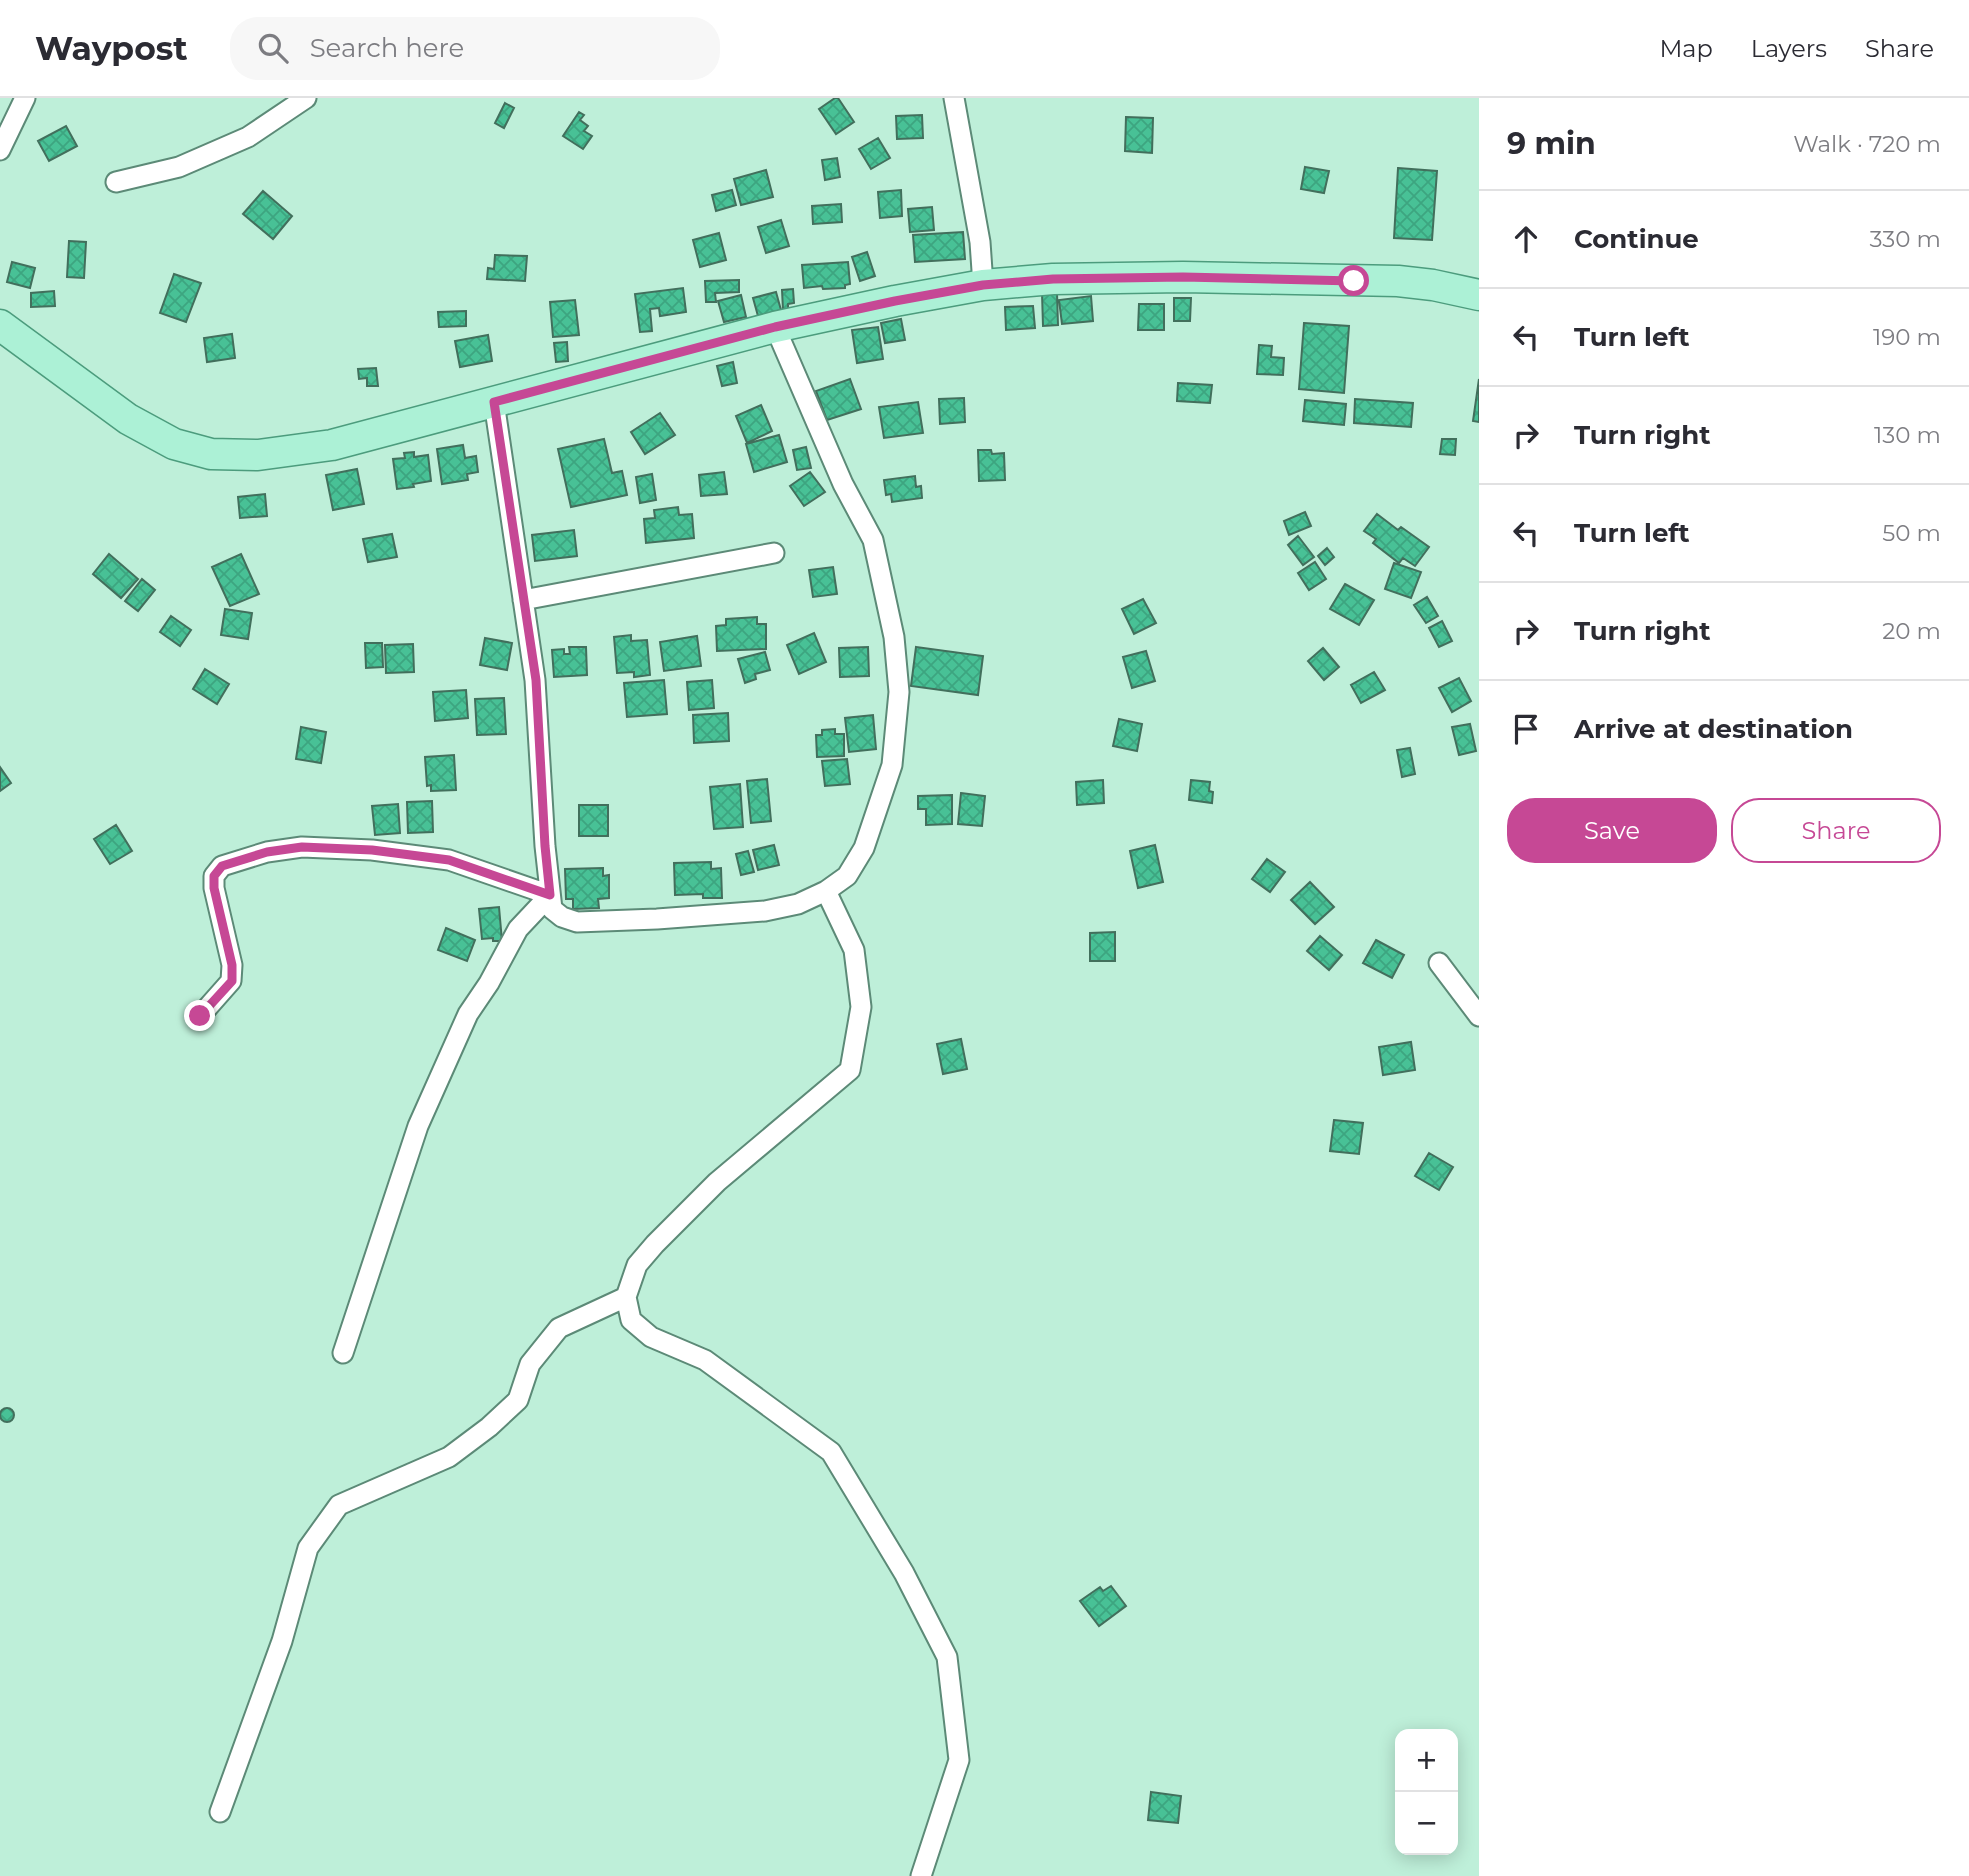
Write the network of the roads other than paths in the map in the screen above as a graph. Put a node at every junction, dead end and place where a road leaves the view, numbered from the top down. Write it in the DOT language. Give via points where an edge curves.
graph roads {
  1 [pos="25,98"];
  2 [pos="284,98"];
  3 [pos="306,98"];
  4 [pos="954,98"];
  5 [pos="274,120"];
  6 [pos="0,150"];
  7 [pos="117,182"];
  8 [pos="983,285"];
  9 [pos="1479,295"];
  10 [pos="0,325"];
  11 [pos="775,327"];
  12 [pos="494,402"];
  13 [pos="774,553"];
  14 [pos="523,600"];
  15 [pos="826,891"];
  16 [pos="550,895"];
  17 [pos="1439,962"];
  18 [pos="200,1016"];
  19 [pos="1479,1016"];
  20 [pos="626,1297"];
  21 [pos="343,1353"];
  22 [pos="220,1812"];
  23 [pos="921,1876"];
  1 -- 6 [label="street"];
  2 -- 5 [label="street"];
  3 -- 5 [label="street"];
  4 -- 8 [label="street"];
  5 -- 7 [label="street" via="179,167"];
  8 -- 9 [label="main road" via="1183,277 1398,281"];
  8 -- 11 [label="main road"];
  10 -- 12 [label="main road" via="128,419 174,444 211,454 258,455 332,445"];
  11 -- 12 [label="main road"];
  11 -- 15 [label="street" via="843,484 873,540 897,664 892,765 864,848 847,876"];
  12 -- 14 [label="street"];
  13 -- 14 [label="street"];
  14 -- 16 [label="street" via="536,680"];
  15 -- 16 [label="street" via="798,904 765,911 577,922 557,914"];
  15 -- 20 [label="street" via="853,950 862,1007 850,1070 717,1182 664,1235 636,1265"];
  16 -- 18 [label="street" via="449,860 372,850 302,847 222,866 214,876 214,888 232,981"];
  16 -- 21 [label="street" via="518,929 468,1014 418,1126"];
  17 -- 19 [label="street"];
  20 -- 22 [label="street" via="559,1328 530,1364 518,1400 449,1457 339,1505 308,1548 282,1641"];
  20 -- 23 [label="street" via="631,1320 650,1337 705,1360 831,1452 904,1573 947,1657 959,1760"];
}
